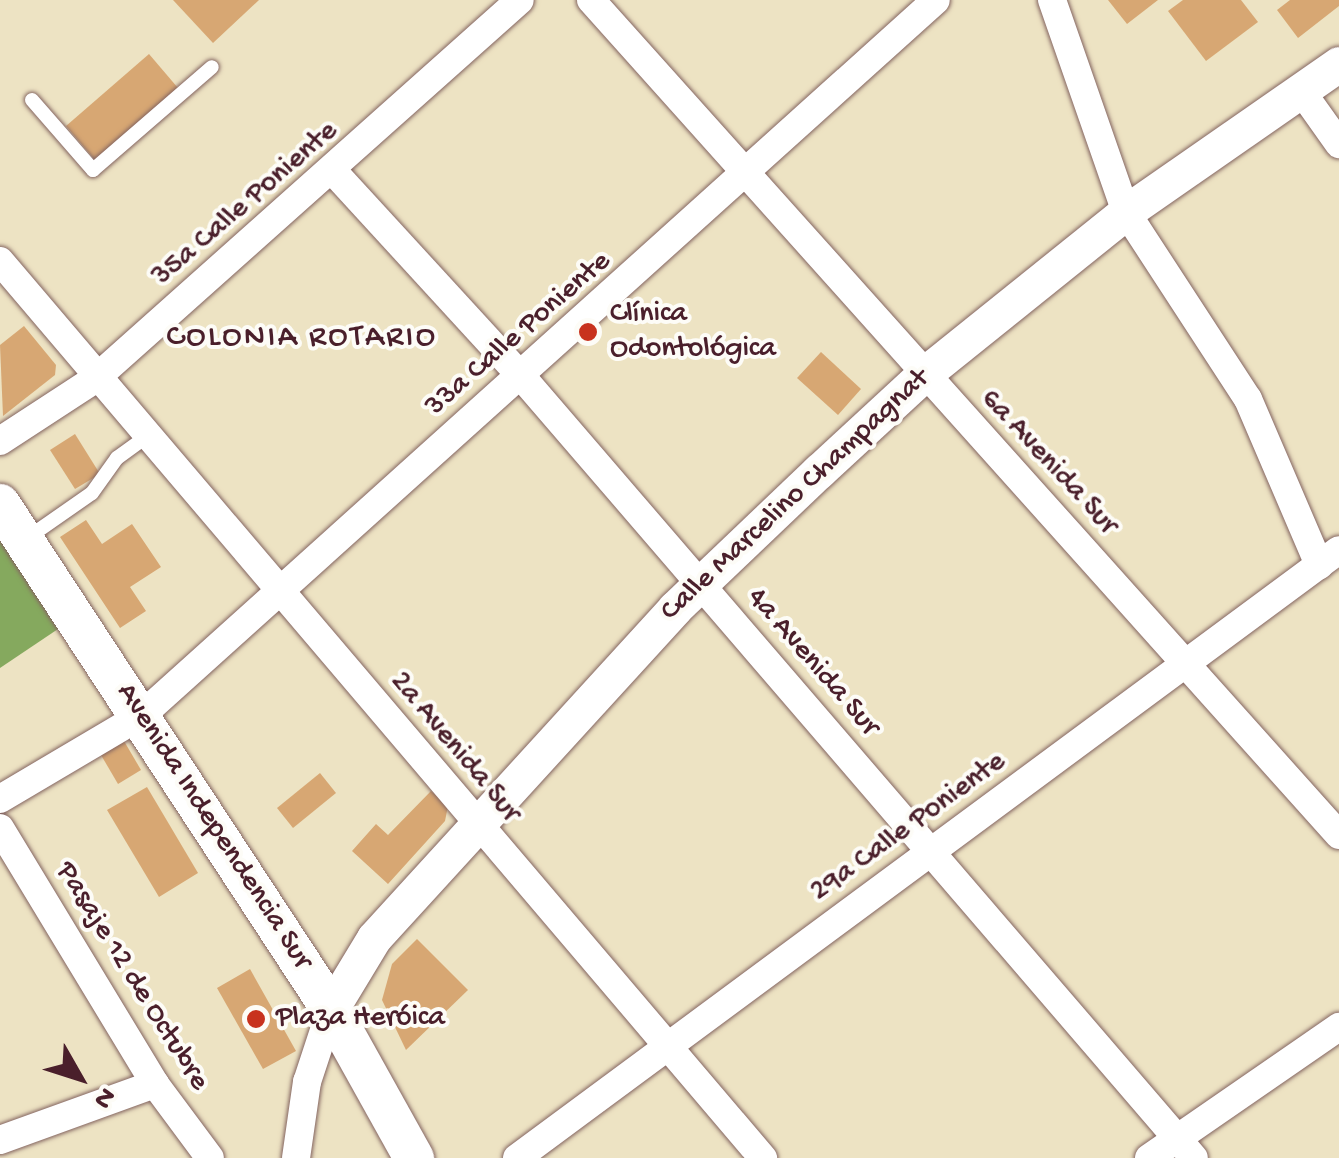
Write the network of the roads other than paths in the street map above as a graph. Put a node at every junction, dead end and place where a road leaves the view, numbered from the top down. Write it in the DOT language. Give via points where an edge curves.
graph roads {
  1 [pos="520,0"];
  2 [pos="591,0"];
  3 [pos="936,0"];
  4 [pos="1052,0"];
  5 [pos="1339,64"];
  6 [pos="212,67"];
  7 [pos="1302,92"];
  8 [pos="32,100"];
  9 [pos="1339,144"];
  10 [pos="334,172"];
  11 [pos="747,174"];
  12 [pos="1126,212"];
  13 [pos="0,261"];
  14 [pos="922,376"];
  15 [pos="522,377"];
  16 [pos="95,379"];
  17 [pos="146,437"];
  18 [pos="0,441"];
  19 [pos="0,504"];
  20 [pos="25,540"];
  21 [pos="1329,558"];
  22 [pos="700,584"];
  23 [pos="276,587"];
  24 [pos="1189,661"];
  25 [pos="142,715"];
  26 [pos="0,799"];
  27 [pos="477,826"];
  28 [pos="0,828"];
  29 [pos="1339,835"];
  30 [pos="932,851"];
  31 [pos="331,1009"];
  32 [pos="1339,1027"];
  33 [pos="668,1047"];
  34 [pos="155,1084"];
  35 [pos="0,1140"];
  36 [pos="1186,1148"];
  37 [pos="210,1158"];
  38 [pos="296,1158"];
  39 [pos="414,1158"];
  40 [pos="517,1158"];
  41 [pos="763,1158"];
  42 [pos="1149,1158"];
  1 -- 10 [label="street, 35a Calle Poniente"];
  2 -- 11 [label="street, 6a Avenida Sur"];
  3 -- 11 [label="street, 33a Calle Poniente"];
  4 -- 12 [label="street"];
  5 -- 7 [label="street, Calle Marcelino Champagnat"];
  6 -- 8 [label="lane" via="93,170"];
  7 -- 9 [label="street"];
  7 -- 12 [label="street, Calle Marcelino Champagnat"];
  10 -- 15 [label="street, 4a Avenida Sur"];
  10 -- 16 [label="street, 35a Calle Poniente"];
  11 -- 14 [label="street, 6a Avenida Sur"];
  11 -- 15 [label="street, 33a Calle Poniente"];
  12 -- 14 [label="street, Calle Marcelino Champagnat"];
  12 -- 21 [label="street" via="1248,398"];
  13 -- 16 [label="street, 2a Avenida Sur"];
  14 -- 22 [label="street, Calle Marcelino Champagnat"];
  14 -- 24 [label="street, 6a Avenida Sur"];
  15 -- 22 [label="street, 4a Avenida Sur"];
  15 -- 23 [label="street, 33a Calle Poniente"];
  16 -- 17 [label="street, 2a Avenida Sur"];
  16 -- 18 [label="street, 35a Calle Poniente"];
  17 -- 20 [label="lane" via="117,458 92,492"];
  17 -- 23 [label="street, 2a Avenida Sur"];
  19 -- 20 [label="main road, Avenida Independencia Sur"];
  20 -- 25 [label="main road, Avenida Independencia Sur"];
  21 -- 24 [label="street, 29a Calle Poniente"];
  22 -- 27 [label="street, Calle Marcelino Champagnat"];
  22 -- 30 [label="street, 4a Avenida Sur"];
  23 -- 25 [label="street, 33a Calle Poniente"];
  23 -- 27 [label="street, 2a Avenida Sur"];
  24 -- 29 [label="street, 6a Avenida Sur"];
  24 -- 30 [label="street, 29a Calle Poniente"];
  25 -- 26 [label="street, 33a Calle Poniente"];
  25 -- 31 [label="main road, Avenida Independencia Sur"];
  27 -- 31 [label="street, Calle Marcelino Champagnat" via="374,938"];
  27 -- 33 [label="street, 2a Avenida Sur"];
  28 -- 34 [label="street, Pasaje 12 de Octubre"];
  30 -- 33 [label="street, 29a Calle Poniente"];
  30 -- 36 [label="street, 4a Avenida Sur"];
  31 -- 38 [label="street" via="308,1082"];
  31 -- 39 [label="main road, Avenida Independencia Sur"];
  32 -- 36 [label="street"];
  33 -- 40 [label="street, 29a Calle Poniente"];
  33 -- 41 [label="street, 2a Avenida Sur"];
  34 -- 35 [label="street"];
  34 -- 37 [label="street, Pasaje 12 de Octubre"];
  36 -- 42 [label="street"];
}
